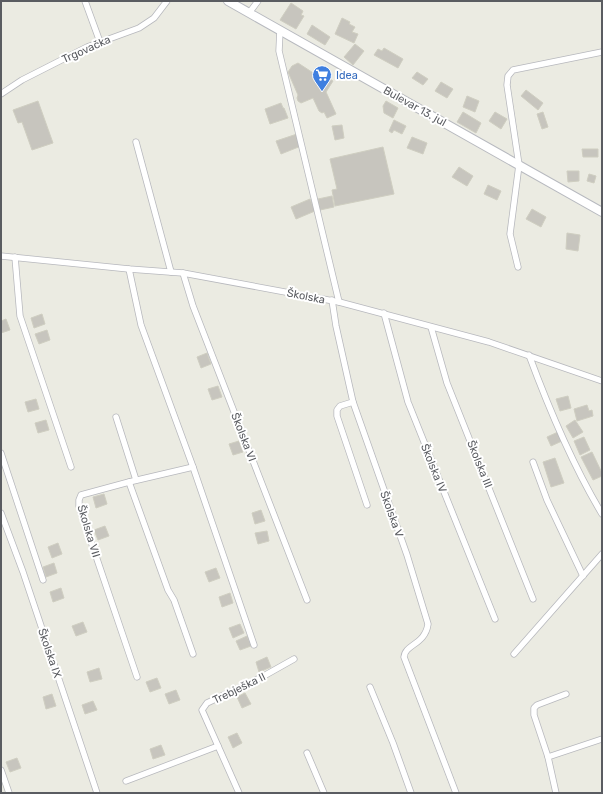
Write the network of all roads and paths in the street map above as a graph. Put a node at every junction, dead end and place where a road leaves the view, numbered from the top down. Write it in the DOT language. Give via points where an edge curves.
graph roads {
  1 [pos="85,1"];
  2 [pos="167,1"];
  3 [pos="258,1"];
  4 [pos="231,2"];
  5 [pos="249,13"];
  6 [pos="280,30"];
  7 [pos="100,42"];
  8 [pos="602,52"];
  9 [pos="1,94"];
  10 [pos="136,142"];
  11 [pos="519,165"];
  12 [pos="602,212"];
  13 [pos="1,256"];
  14 [pos="15,257"];
  15 [pos="518,267"];
  16 [pos="129,269"];
  17 [pos="171,272"];
  18 [pos="183,273"];
  19 [pos="332,300"];
  20 [pos="338,302"];
  21 [pos="384,313"];
  22 [pos="432,327"];
  23 [pos="529,355"];
  24 [pos="602,381"];
  25 [pos="353,402"];
  26 [pos="116,417"];
  27 [pos="1,453"];
  28 [pos="533,462"];
  29 [pos="71,467"];
  30 [pos="193,467"];
  31 [pos="136,480"];
  32 [pos="129,482"];
  33 [pos="367,505"];
  34 [pos="1,513"];
  35 [pos="602,514"];
  36 [pos="602,554"];
  37 [pos="583,576"];
  38 [pos="43,580"];
  39 [pos="533,599"];
  40 [pos="307,600"];
  41 [pos="496,619"];
  42 [pos="254,645"];
  43 [pos="193,654"];
  44 [pos="514,654"];
  45 [pos="294,659"];
  46 [pos="137,677"];
  47 [pos="370,687"];
  48 [pos="566,694"];
  49 [pos="602,739"];
  50 [pos="218,746"];
  51 [pos="307,753"];
  52 [pos="548,757"];
  53 [pos="1,770"];
  54 [pos="126,781"];
  55 [pos="454,792"];
  56 [pos="9,793"];
  57 [pos="97,793"];
  58 [pos="239,793"];
  59 [pos="324,793"];
  60 [pos="411,793"];
  61 [pos="556,793"];
  1 -- 7 [label="street"];
  2 -- 7 [label="street, Trgovačka" via="154,18 139,28"];
  3 -- 5 [label="street"];
  4 -- 5 [label="street, Bulevar 13. jul"];
  5 -- 6 [label="street, Bulevar 13. jul"];
  6 -- 11 [label="street, Bulevar 13. jul"];
  6 -- 20 [label="street" via="279,51"];
  7 -- 9 [label="street, Trgovačka" via="22,80"];
  8 -- 11 [label="street" via="513,70 507,78"];
  10 -- 17 [label="street"];
  11 -- 12 [label="street, Bulevar 13. jul"];
  11 -- 15 [label="street" via="510,234"];
  13 -- 14 [label="street, Školska"];
  14 -- 16 [label="street, Školska"];
  14 -- 29 [label="street" via="20,316"];
  16 -- 17 [label="street, Školska"];
  16 -- 30 [label="street" via="141,324"];
  17 -- 18 [label="street, Školska"];
  18 -- 19 [label="street, Školska"];
  18 -- 40 [label="street, Školska VI" via="192,306"];
  19 -- 20 [label="street, Školska"];
  19 -- 25 [label="street, Školska V"];
  20 -- 21 [label="street, Školska"];
  21 -- 22 [label="street, Školska"];
  21 -- 41 [label="street, Školska IV" via="408,402"];
  22 -- 23 [label="street, Školska"];
  22 -- 39 [label="street, Školska III" via="447,383"];
  23 -- 24 [label="street, Školska"];
  23 -- 35 [label="street" via="549,407 590,495"];
  25 -- 33 [label="street, Školska V" via="340,406 337,416"];
  25 -- 55 [label="street, Školska V" via="407,555 427,626 420,641 406,650 404,657"];
  26 -- 31 [label="street"];
  27 -- 38 [label="street"];
  28 -- 37 [label="street" via="547,500"];
  30 -- 31 [label="street, Školska VII"];
  30 -- 42 [label="street"];
  31 -- 32 [label="street, Školska VII"];
  32 -- 43 [label="street"];
  32 -- 46 [label="street, Školska VII" via="81,495 79,506"];
  34 -- 57 [label="street, Školska IX"];
  36 -- 37 [label="street"];
  37 -- 44 [label="street"];
  45 -- 50 [label="street, Trebješka II" via="207,703 202,710"];
  47 -- 60 [label="street"];
  48 -- 52 [label="street" via="534,708"];
  49 -- 52 [label="street"];
  50 -- 54 [label="street"];
  50 -- 58 [label="street, Trebješka II"];
  51 -- 59 [label="street"];
  52 -- 61 [label="street"];
  53 -- 56 [label="street"];
}
